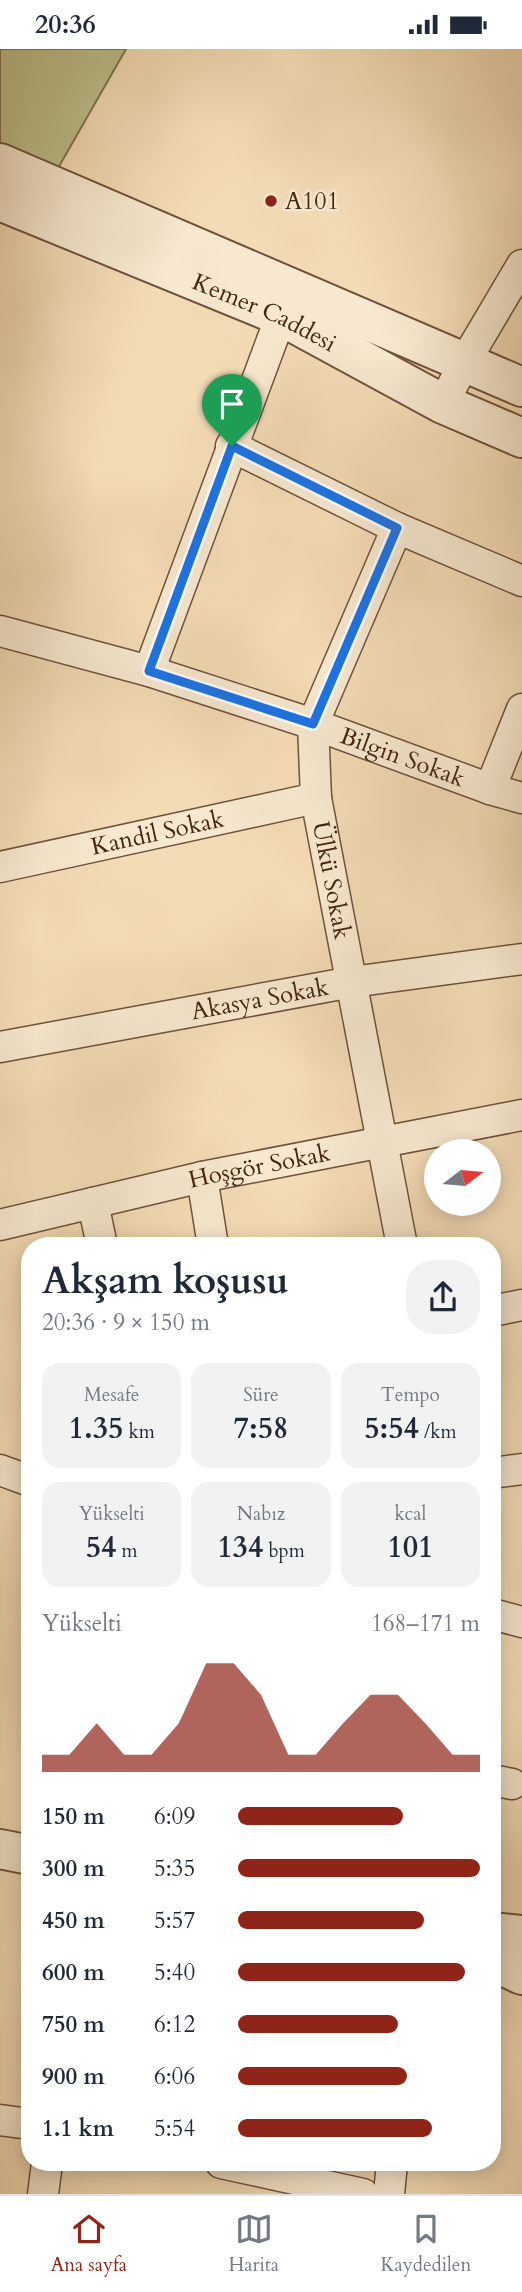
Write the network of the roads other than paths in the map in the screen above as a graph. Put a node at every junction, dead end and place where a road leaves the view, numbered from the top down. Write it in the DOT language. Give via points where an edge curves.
graph roads {
  1 [pos="0,163"];
  2 [pos="0,201"];
  3 [pos="522,265"];
  4 [pos="281,316"];
  5 [pos="464,363"];
  6 [pos="522,387"];
  7 [pos="443,404"];
  8 [pos="522,438"];
  9 [pos="232,446"];
  10 [pos="397,528"];
  11 [pos="522,582"];
  12 [pos="0,631"];
  13 [pos="149,671"];
  14 [pos="522,709"];
  15 [pos="313,724"];
  16 [pos="489,789"];
  17 [pos="316,798"];
  18 [pos="522,798"];
  19 [pos="1,864"];
  20 [pos="522,959"];
  21 [pos="352,982"];
  22 [pos="0,1047"];
  23 [pos="522,1115"];
  24 [pos="382,1142"];
  25 [pos="202,1177"];
  26 [pos="93,1203"];
  27 [pos="0,1225"];
  28 [pos="100,1237"];
  29 [pos="212,1237"];
  30 [pos="400,1237"];
  31 [pos="522,1305"];
  32 [pos="501,1309"];
  33 [pos="522,1469"];
  34 [pos="501,1472"];
  35 [pos="501,1616"];
  36 [pos="522,1622"];
  37 [pos="0,1849"];
  38 [pos="21,1854"];
  39 [pos="0,1874"];
  40 [pos="21,1874"];
  41 [pos="501,1933"];
  42 [pos="522,1935"];
  43 [pos="501,1965"];
  44 [pos="522,1975"];
  45 [pos="0,2120"];
  46 [pos="21,2123"];
  47 [pos="46,2171"];
  48 [pos="258,2171"];
  49 [pos="391,2171"];
  50 [pos="43,2194"];
  51 [pos="363,2194"];
  52 [pos="389,2194"];
  1 -- 5 [label="street, Kemer Caddesi"];
  2 -- 4 [label="street, Kemer Caddesi"];
  3 -- 5 [label="street"];
  4 -- 7 [label="street, Kemer Caddesi"];
  4 -- 9 [label="street"];
  5 -- 6 [label="street, Kemer Caddesi"];
  5 -- 7 [label="street"];
  7 -- 8 [label="street, Kemer Caddesi"];
  9 -- 10 [label="street"];
  9 -- 13 [label="street"];
  10 -- 11 [label="street"];
  10 -- 15 [label="street, Ülkü Sokak"];
  12 -- 13 [label="street, Bilgin Sokak"];
  13 -- 15 [label="street, Bilgin Sokak"];
  14 -- 16 [label="street"];
  15 -- 16 [label="street, Bilgin Sokak"];
  15 -- 17 [label="street, Ülkü Sokak"];
  16 -- 18 [label="street, Bilgin Sokak"];
  17 -- 19 [label="street, Kandil Sokak"];
  17 -- 21 [label="street, Ülkü Sokak"];
  20 -- 21 [label="street, Akasya Sokak"];
  21 -- 22 [label="street, Akasya Sokak"];
  21 -- 24 [label="street, Ülkü Sokak"];
  23 -- 24 [label="street, Hoşgör Sokak"];
  24 -- 25 [label="street, Hoşgör Sokak"];
  24 -- 30 [label="street, Ülkü Sokak"];
  25 -- 26 [label="street, Hoşgör Sokak"];
  25 -- 29 [label="street"];
  26 -- 27 [label="street, Hoşgör Sokak"];
  26 -- 28 [label="street"];
  31 -- 32 [label="street"];
  33 -- 34 [label="street"];
  35 -- 36 [label="street"];
  37 -- 38 [label="street"];
  39 -- 40 [label="street"];
  41 -- 42 [label="street"];
  43 -- 44 [label="street"];
  45 -- 46 [label="street"];
  47 -- 50 [label="street"];
  48 -- 51 [label="street"];
  49 -- 52 [label="street"];
}
